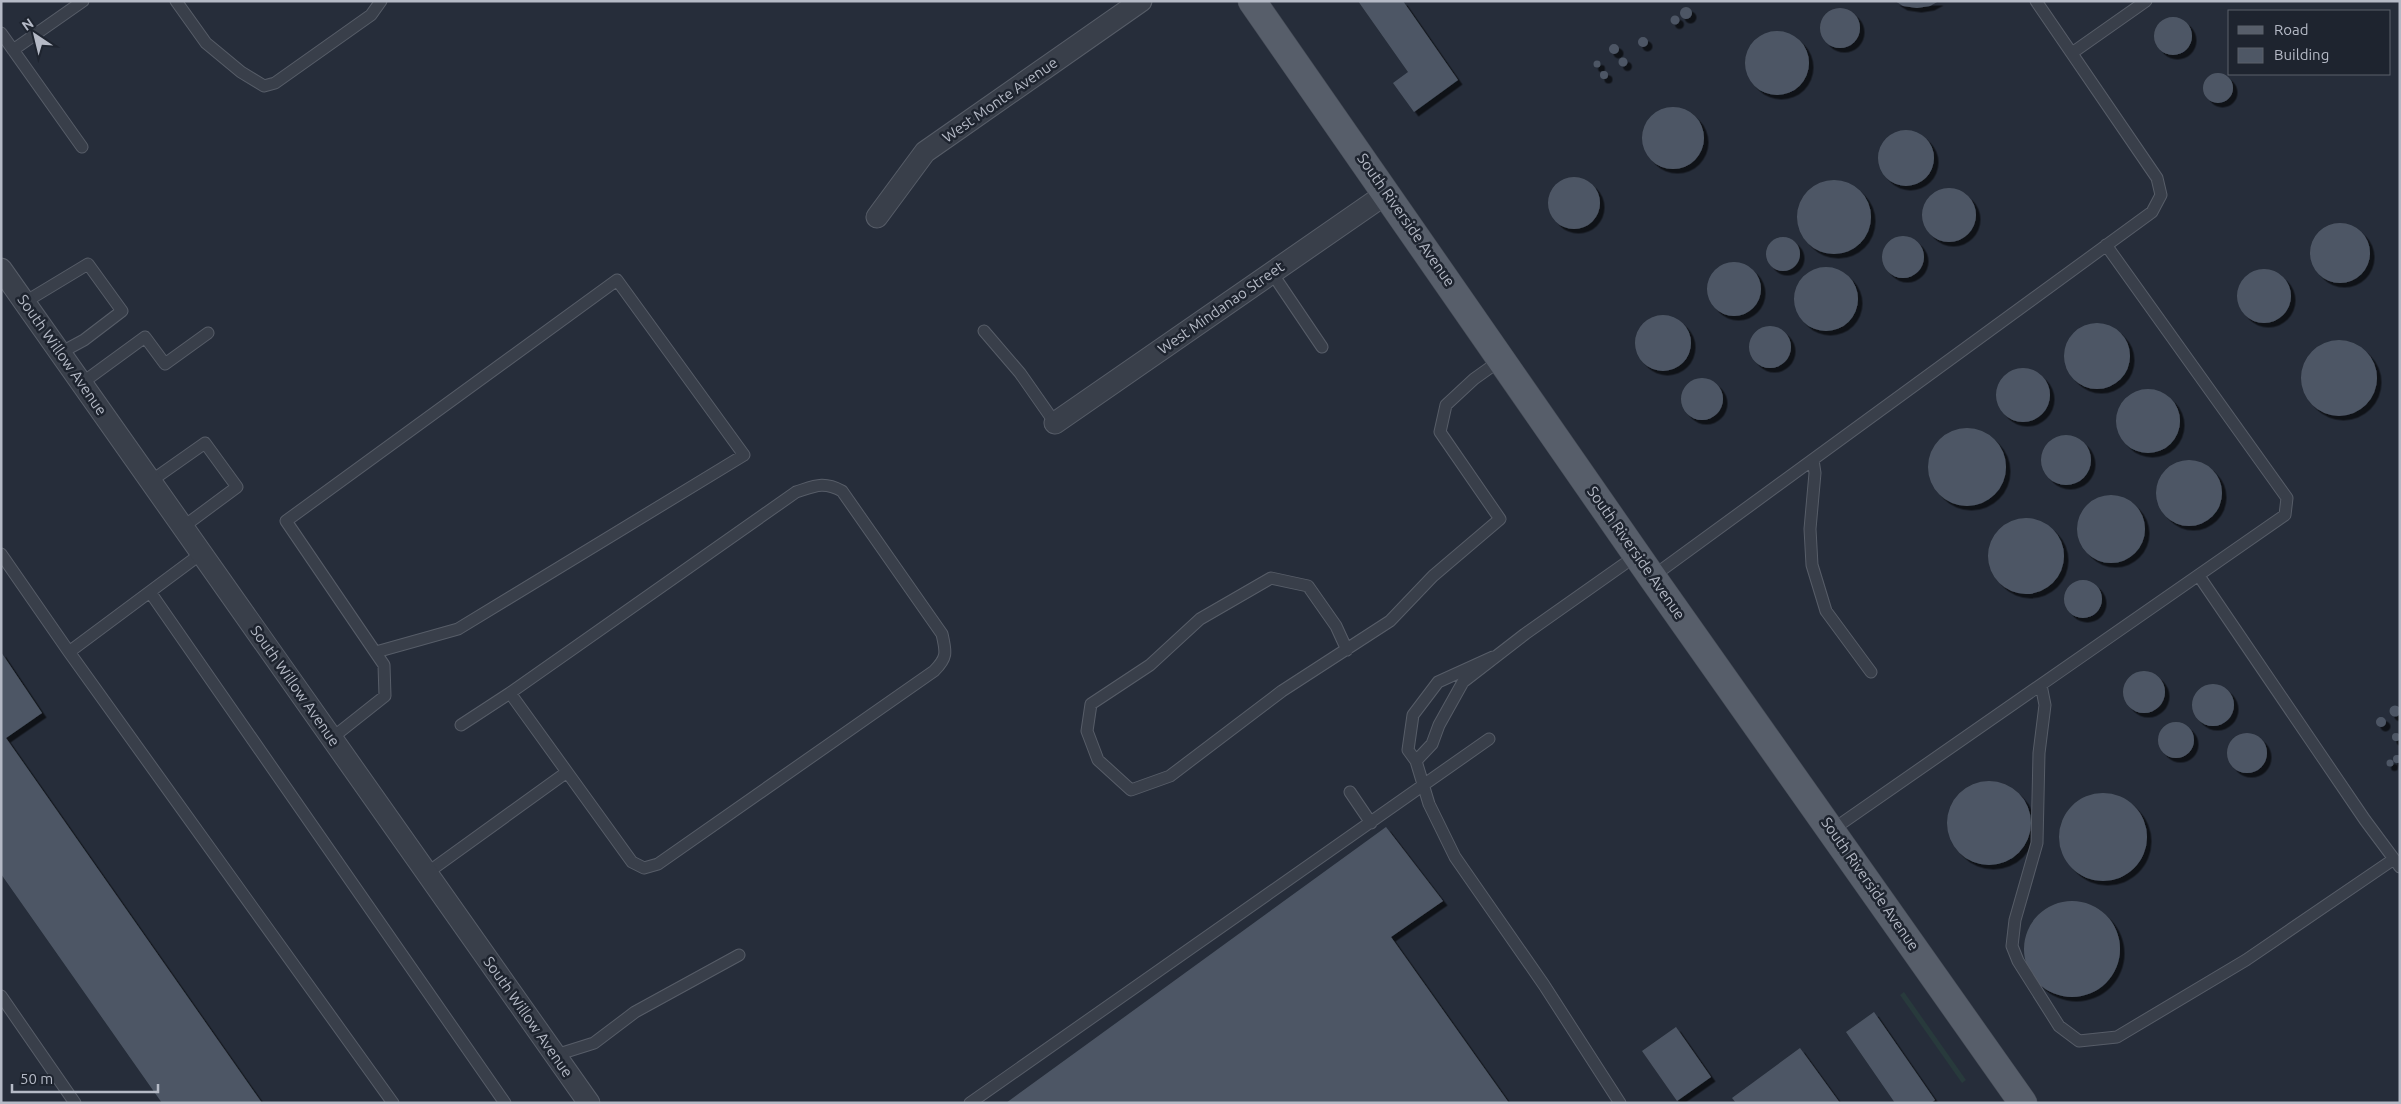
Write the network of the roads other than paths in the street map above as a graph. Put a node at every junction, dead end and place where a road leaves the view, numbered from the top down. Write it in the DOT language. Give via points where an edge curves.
graph roads {
  1 [pos="82,1"];
  2 [pos="176,1"];
  3 [pos="382,1"];
  4 [pos="1141,1"];
  5 [pos="1252,1"];
  6 [pos="2036,1"];
  7 [pos="2146,1"];
  8 [pos="1,33"];
  9 [pos="13,50"];
  10 [pos="2072,53"];
  11 [pos="82,147"];
  12 [pos="1387,193"];
  13 [pos="877,217"];
  14 [pos="2106,245"];
  15 [pos="1,269"];
  16 [pos="1272,273"];
  17 [pos="25,302"];
  18 [pos="984,331"];
  19 [pos="208,333"];
  20 [pos="1322,347"];
  21 [pos="60,353"];
  22 [pos="1502,359"];
  23 [pos="82,383"];
  24 [pos="1055,423"];
  25 [pos="1813,460"];
  26 [pos="151,481"];
  27 [pos="183,527"];
  28 [pos="202,553"];
  29 [pos="1,554"];
  30 [pos="1637,555"];
  31 [pos="2199,576"];
  32 [pos="1652,577"];
  33 [pos="150,592"];
  34 [pos="1348,650"];
  35 [pos="69,652"];
  36 [pos="376,652"];
  37 [pos="1494,658"];
  38 [pos="1871,672"];
  39 [pos="2041,685"];
  40 [pos="510,693"];
  41 [pos="461,725"];
  42 [pos="332,738"];
  43 [pos="1489,738"];
  44 [pos="1416,761"];
  45 [pos="567,772"];
  46 [pos="1423,786"];
  47 [pos="1350,792"];
  48 [pos="1370,823"];
  49 [pos="1832,830"];
  50 [pos="2397,863"];
  51 [pos="427,873"];
  52 [pos="739,955"];
  53 [pos="1,996"];
  54 [pos="556,1056"];
  55 [pos="75,1103"];
  56 [pos="393,1103"];
  57 [pos="505,1103"];
  58 [pos="589,1103"];
  59 [pos="970,1103"];
  60 [pos="1620,1103"];
  61 [pos="2023,1103"];
  1 -- 9 [label="lane"];
  2 -- 3 [label="lane" via="206,43 264,86 275,83 371,15"];
  4 -- 13 [label="street, West Monte Avenue" via="925,152"];
  5 -- 12 [label="main road, South Riverside Avenue"];
  6 -- 10 [label="lane"];
  7 -- 10 [label="lane"];
  8 -- 9 [label="lane"];
  9 -- 11 [label="lane"];
  10 -- 14 [label="lane" via="2157,178 2161,195 2152,212"];
  12 -- 16 [label="street, West Mindanao Street"];
  12 -- 22 [label="main road, South Riverside Avenue"];
  14 -- 25 [label="lane"];
  14 -- 31 [label="lane" via="2287,498 2285,516"];
  15 -- 17 [label="street, South Willow Avenue"];
  16 -- 20 [label="lane"];
  16 -- 24 [label="street, West Mindanao Street"];
  17 -- 21 [label="street, South Willow Avenue"];
  17 -- 21 [label="lane" via="88,264 122,311 84,340"];
  18 -- 24 [label="lane" via="1020,372"];
  19 -- 23 [label="lane" via="165,364 145,337"];
  21 -- 23 [label="street, South Willow Avenue"];
  22 -- 30 [label="main road, South Riverside Avenue"];
  22 -- 34 [label="lane" via="1446,405 1440,432 1500,519 1433,576 1390,621"];
  23 -- 26 [label="street, South Willow Avenue"];
  25 -- 32 [label="lane"];
  25 -- 38 [label="lane" via="1812,564 1826,611"];
  26 -- 27 [label="street, South Willow Avenue"];
  26 -- 27 [label="lane" via="205,443 237,487"];
  27 -- 28 [label="street, South Willow Avenue"];
  28 -- 33 [label="lane"];
  28 -- 42 [label="street, South Willow Avenue"];
  29 -- 35 [label="lane"];
  30 -- 32 [label="main road, South Riverside Avenue"];
  30 -- 37 [label="lane"];
  31 -- 39 [label="lane"];
  31 -- 50 [label="lane"];
  32 -- 49 [label="main road, South Riverside Avenue"];
  33 -- 35 [label="lane"];
  33 -- 57 [label="lane"];
  34 -- 34 [label="lane" via="1282,691 1170,776 1132,790 1098,760 1087,731 1090,704 1150,665 1200,619 1271,578 1308,586 1336,626"];
  35 -- 56 [label="lane"];
  36 -- 36 [label="lane" via="286,521 617,280 744,455 458,629"];
  36 -- 42 [label="lane" via="384,665 385,696"];
  37 -- 44 [label="lane" via="1463,682 1432,744"];
  37 -- 44 [label="lane" via="1438,682 1413,715 1408,750"];
  39 -- 49 [label="lane"];
  39 -- 50 [label="lane" via="2045,705 2039,753 2037,842 2015,920 2012,946 2059,1026 2079,1041 2118,1037"];
  40 -- 41 [label="lane"];
  40 -- 45 [label="lane"];
  40 -- 45 [label="lane" via="796,492 829,484 842,492 942,634 946,650 944,661 934,671 658,864 644,868 632,862"];
  42 -- 51 [label="street, South Willow Avenue"];
  43 -- 46 [label="lane"];
  44 -- 46 [label="lane"];
  45 -- 51 [label="lane"];
  46 -- 48 [label="lane"];
  46 -- 60 [label="lane" via="1455,857"];
  47 -- 48 [label="lane"];
  48 -- 59 [label="lane"];
  49 -- 61 [label="main road, South Riverside Avenue"];
  51 -- 54 [label="street, South Willow Avenue"];
  52 -- 54 [label="lane" via="635,1012 594,1042"];
  53 -- 55 [label="lane"];
  54 -- 58 [label="street, South Willow Avenue"];
}
